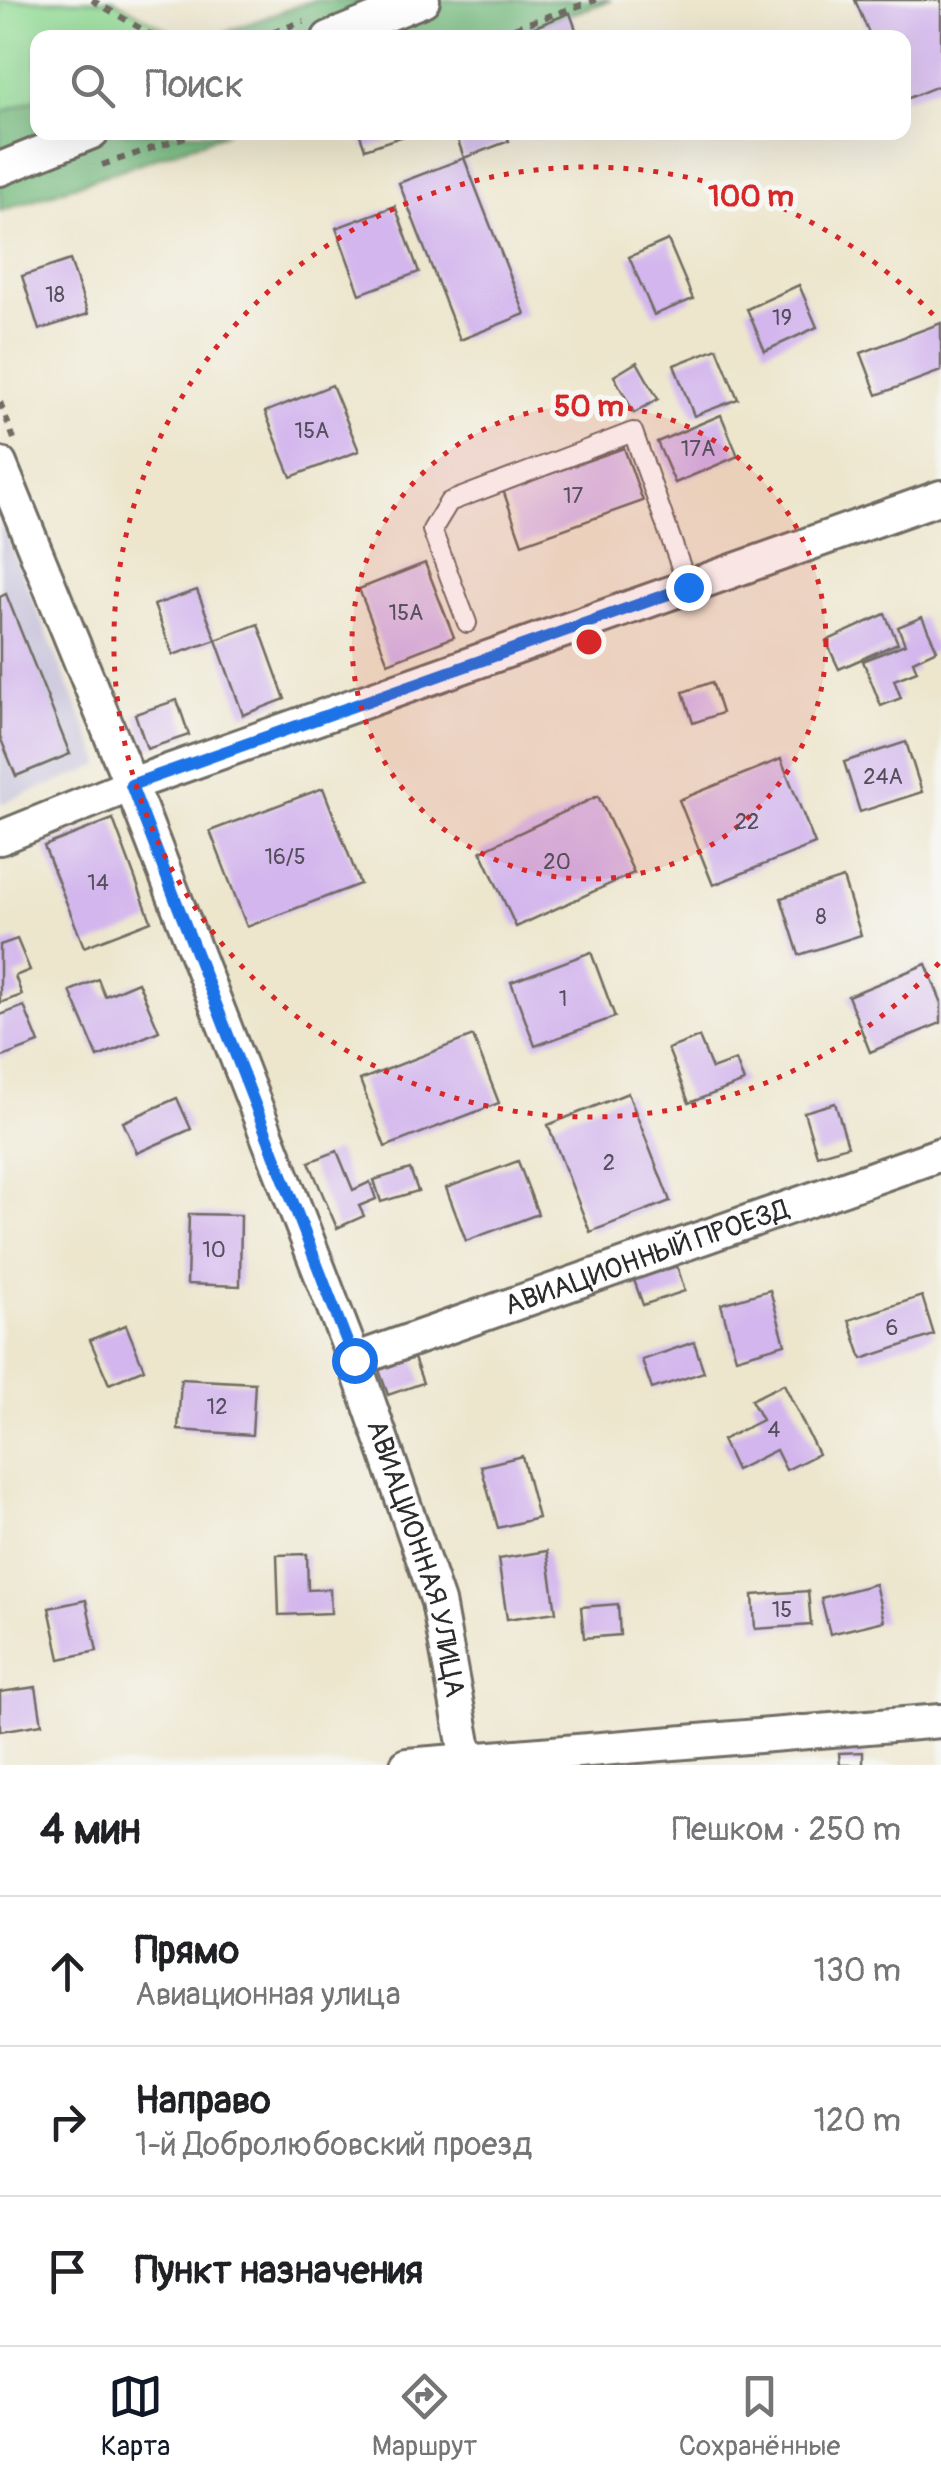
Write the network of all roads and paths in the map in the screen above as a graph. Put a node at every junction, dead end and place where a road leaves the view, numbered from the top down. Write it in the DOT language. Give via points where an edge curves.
graph roads {
  1 [pos="92,0"];
  2 [pos="422,0"];
  3 [pos="596,0"];
  4 [pos="144,30"];
  5 [pos="349,30"];
  6 [pos="508,30"];
  7 [pos="73,140"];
  8 [pos="0,170"];
  9 [pos="0,464"];
  10 [pos="941,497"];
  11 [pos="688,587"];
  12 [pos="468,623"];
  13 [pos="131,785"];
  14 [pos="0,838"];
  15 [pos="941,1154"];
  16 [pos="354,1360"];
  17 [pos="941,1721"];
  18 [pos="468,1762"];
  19 [pos="407,1765"];
  1 -- 4 [label="path"];
  2 -- 5 [label="street"];
  3 -- 6 [label="path"];
  7 -- 8 [label="street"];
  9 -- 13 [label="street, АВИАЦИОННАЯ УЛИЦА"];
  10 -- 11 [label="street"];
  11 -- 12 [label="lane" via="633,432 448,502 432,530"];
  11 -- 13 [label="street"];
  13 -- 14 [label="street"];
  13 -- 16 [label="street, АВИАЦИОННАЯ УЛИЦА"];
  15 -- 16 [label="street, АВИАЦИОННЫЙ ПРОЕЗД"];
  16 -- 18 [label="street, АВИАЦИОННАЯ УЛИЦА" via="438,1602"];
  17 -- 18 [label="street"];
  18 -- 19 [label="street"];
}
